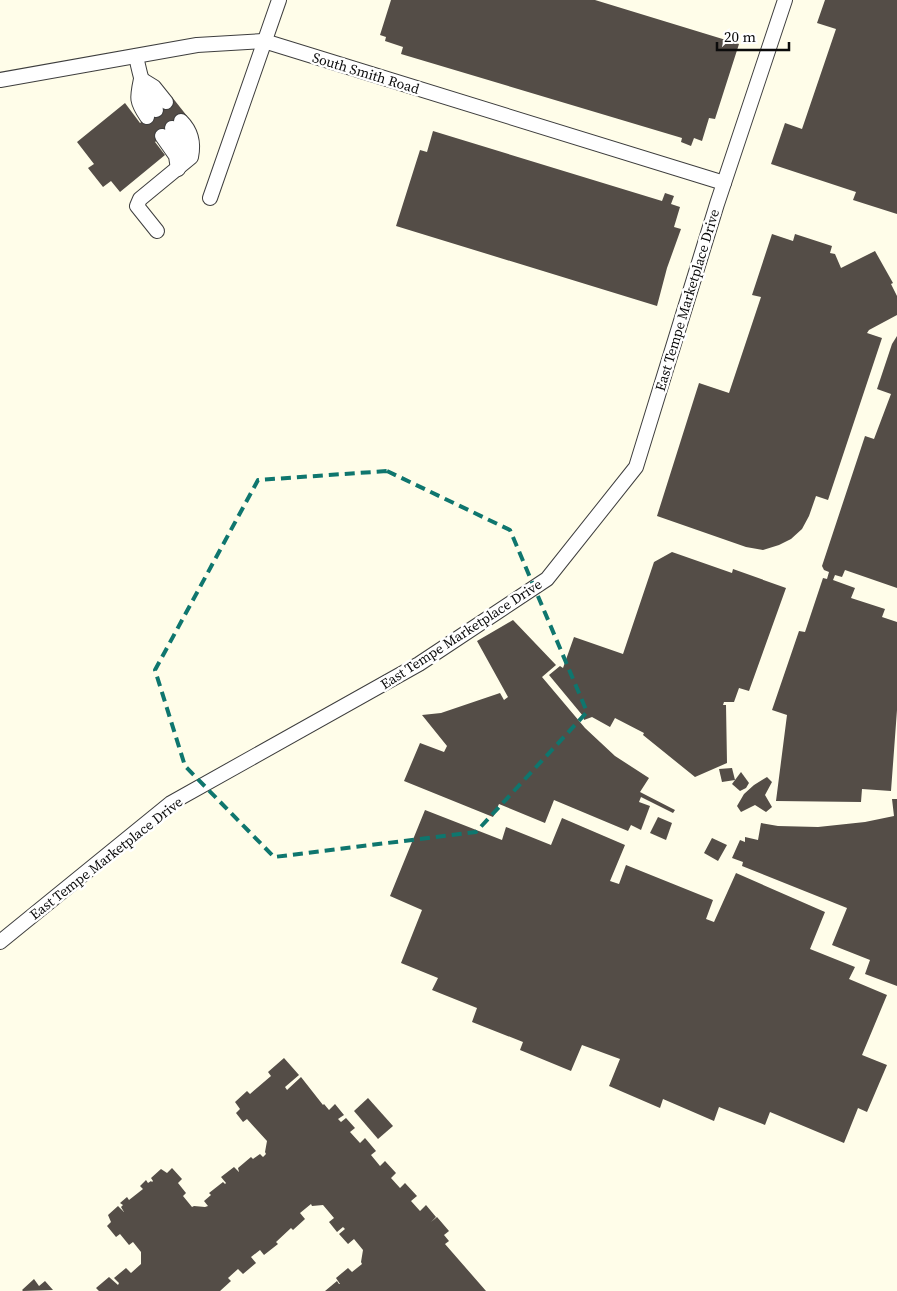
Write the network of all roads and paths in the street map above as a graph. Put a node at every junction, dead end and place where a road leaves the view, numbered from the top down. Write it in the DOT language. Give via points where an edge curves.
graph roads {
  1 [pos="279,0"];
  2 [pos="785,0"];
  3 [pos="264,42"];
  4 [pos="136,56"];
  5 [pos="0,80"];
  6 [pos="157,110"];
  7 [pos="182,166"];
  8 [pos="724,183"];
  9 [pos="210,198"];
  10 [pos="158,231"];
  11 [pos="0,942"];
  1 -- 3 [label="lane"];
  2 -- 8 [label="lane, East Tempe Marketplace Drive"];
  3 -- 4 [label="lane, South Smith Road" via="197,45"];
  3 -- 8 [label="lane, South Smith Road"];
  3 -- 9 [label="lane"];
  4 -- 5 [label="lane, South Smith Road"];
  4 -- 6 [label="lane" via="141,79 150,102"];
  7 -- 7 [label="lane" via="176,156 172,128 187,127 193,149 191,157"];
  7 -- 10 [label="lane" via="140,199 137,206"];
  8 -- 11 [label="lane, East Tempe Marketplace Drive" via="636,467 547,579 419,664 171,803"];
}
